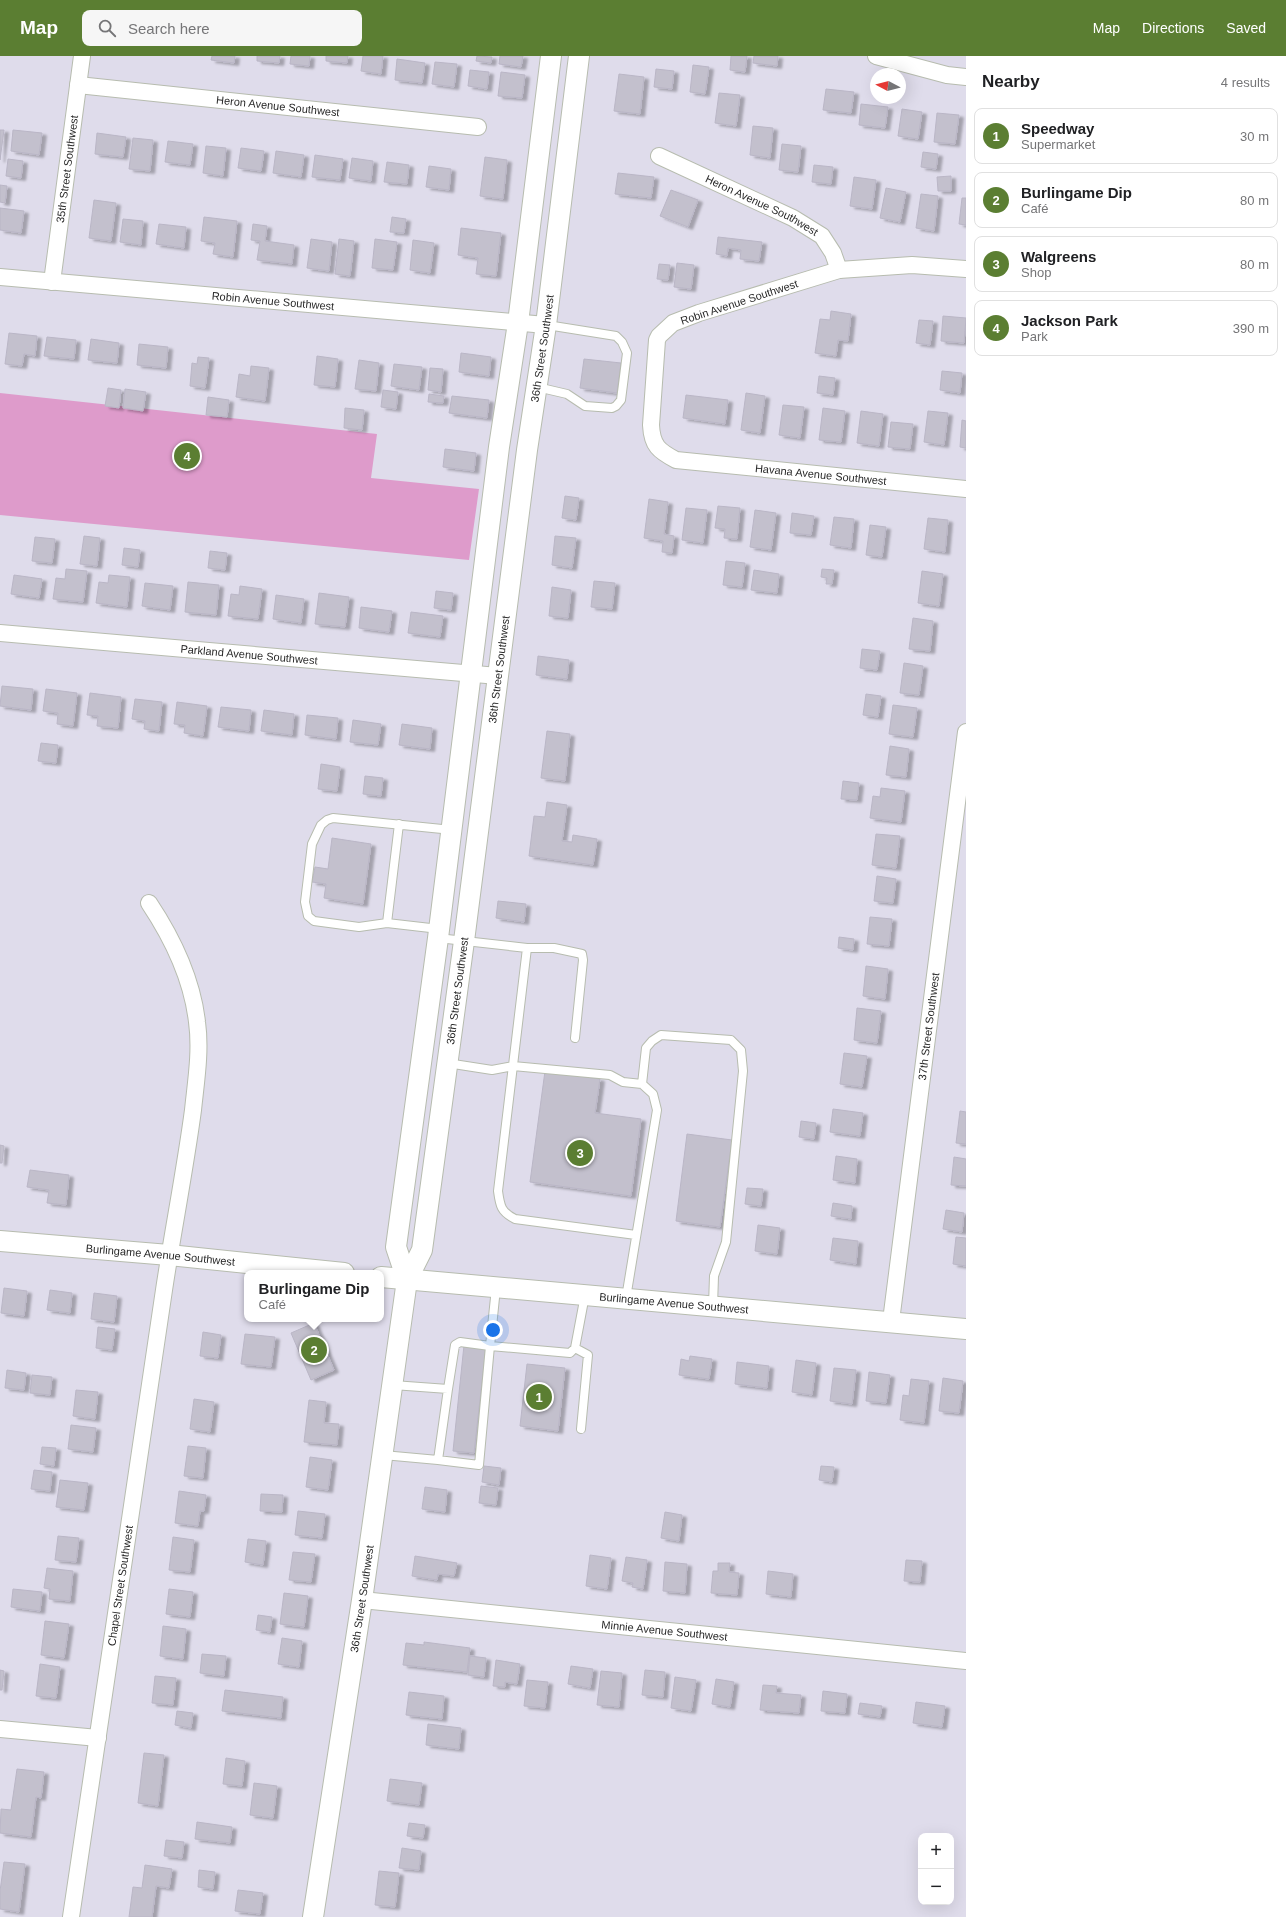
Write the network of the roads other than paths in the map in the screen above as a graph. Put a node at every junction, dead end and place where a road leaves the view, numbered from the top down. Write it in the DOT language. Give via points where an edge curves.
graph roads {
  1 [pos="82,56"];
  2 [pos="551,56"];
  3 [pos="579,56"];
  4 [pos="876,56"];
  5 [pos="966,77"];
  6 [pos="78,85"];
  7 [pos="478,126"];
  8 [pos="659,156"];
  9 [pos="966,269"];
  10 [pos="840,270"];
  11 [pos="0,277"];
  12 [pos="52,282"];
  13 [pos="518,322"];
  14 [pos="546,325"];
  15 [pos="537,387"];
  16 [pos="676,460"];
  17 [pos="966,489"];
  18 [pos="0,633"];
  19 [pos="471,675"];
  20 [pos="498,676"];
  21 [pos="966,732"];
  22 [pos="399,824"];
  23 [pos="452,830"];
  24 [pos="149,903"];
  25 [pos="387,923"];
  26 [pos="438,933"];
  27 [pos="464,942"];
  28 [pos="527,948"];
  29 [pos="432,983"];
  30 [pos="575,1038"];
  31 [pos="446,1063"];
  32 [pos="513,1066"];
  33 [pos="642,1084"];
  34 [pos="636,1235"];
  35 [pos="0,1240"];
  36 [pos="169,1255"];
  37 [pos="315,1270"];
  38 [pos="384,1277"];
  39 [pos="407,1280"];
  40 [pos="496,1287"];
  41 [pos="585,1295"];
  42 [pos="626,1298"];
  43 [pos="713,1306"];
  44 [pos="891,1321"];
  45 [pos="966,1329"];
  46 [pos="490,1346"];
  47 [pos="575,1348"];
  48 [pos="392,1385"];
  49 [pos="448,1389"];
  50 [pos="581,1429"];
  51 [pos="382,1455"];
  52 [pos="438,1460"];
  53 [pos="362,1600"];
  54 [pos="966,1661"];
  55 [pos="0,1729"];
  56 [pos="98,1738"];
  57 [pos="71,1917"];
  58 [pos="313,1917"];
  1 -- 6 [label="street, 35th Street Southwest"];
  2 -- 13 [label="street, 36th Street Southwest"];
  3 -- 14 [label="street, 36th Street Southwest"];
  4 -- 5 [label="street" via="947,75"];
  6 -- 7 [label="street, Heron Avenue Southwest"];
  6 -- 12 [label="street, 35th Street Southwest"];
  8 -- 10 [label="street, Heron Avenue Southwest" via="793,218 822,236"];
  9 -- 10 [label="street" via="912,265"];
  10 -- 16 [label="street, Robin Avenue Southwest" via="699,313 673,323 659,336 652,393 652,435 660,452"];
  11 -- 12 [label="street, Robin Avenue Southwest"];
  12 -- 13 [label="street, Robin Avenue Southwest"];
  13 -- 14 [label="street, Robin Avenue Southwest"];
  13 -- 19 [label="street, 36th Street Southwest" via="499,448"];
  14 -- 15 [label="street, 36th Street Southwest"];
  14 -- 15 [label="lane" via="616,336 627,353 621,400 612,408 585,406 567,394"];
  15 -- 20 [label="street, 36th Street Southwest"];
  16 -- 17 [label="street, Havana Avenue Southwest"];
  18 -- 19 [label="street, Parkland Avenue Southwest"];
  19 -- 20 [label="street, Parkland Avenue Southwest"];
  19 -- 23 [label="street, 36th Street Southwest"];
  20 -- 27 [label="street, 36th Street Southwest"];
  21 -- 44 [label="street, 37th Street Southwest"];
  22 -- 23 [label="lane"];
  22 -- 25 [label="lane"];
  22 -- 25 [label="lane" via="333,818 321,825 312,844 305,902 308,916 314,921 359,927"];
  23 -- 26 [label="street, 36th Street Southwest"];
  24 -- 36 [label="street, Chapel Street Southwest" via="168,931 182,962 197,1022 195,1095"];
  25 -- 26 [label="lane"];
  26 -- 27 [label="lane"];
  26 -- 29 [label="street, 36th Street Southwest"];
  27 -- 28 [label="lane"];
  27 -- 31 [label="street, 36th Street Southwest"];
  28 -- 30 [label="lane" via="554,948 582,954"];
  28 -- 32 [label="lane"];
  29 -- 31 [label="street" via="437,1050"];
  29 -- 39 [label="street, 36th Street Southwest" via="396,1247"];
  31 -- 32 [label="lane" via="492,1070"];
  31 -- 39 [label="street, 36th Street Southwest" via="422,1250"];
  32 -- 33 [label="lane" via="610,1074 623,1082"];
  32 -- 34 [label="lane" via="498,1191 499,1205 506,1215 515,1219"];
  33 -- 34 [label="lane" via="653,1094 657,1110"];
  33 -- 43 [label="lane" via="646,1048 661,1035 731,1040 740,1050 743,1071 726,1242 714,1276"];
  34 -- 42 [label="lane"];
  35 -- 36 [label="street, Burlingame Avenue Southwest"];
  36 -- 37 [label="street, Burlingame Avenue Southwest"];
  36 -- 56 [label="street, Chapel Street Southwest"];
  38 -- 39 [label="street, Burlingame Avenue Southwest"];
  39 -- 40 [label="street, Burlingame Avenue Southwest"];
  39 -- 48 [label="street, 36th Street Southwest"];
  40 -- 41 [label="street, Burlingame Avenue Southwest"];
  40 -- 46 [label="lane"];
  41 -- 42 [label="street, Burlingame Avenue Southwest"];
  41 -- 47 [label="lane"];
  42 -- 43 [label="street, Burlingame Avenue Southwest"];
  43 -- 44 [label="street, Burlingame Avenue Southwest"];
  44 -- 45 [label="street, Burlingame Avenue Southwest"];
  46 -- 47 [label="lane" via="570,1353"];
  46 -- 49 [label="lane" via="460,1342 455,1345"];
  46 -- 52 [label="lane" via="479,1465"];
  47 -- 50 [label="lane" via="588,1355"];
  48 -- 49 [label="lane"];
  48 -- 51 [label="street, 36th Street Southwest"];
  49 -- 52 [label="lane"];
  51 -- 52 [label="lane"];
  51 -- 53 [label="street, 36th Street Southwest"];
  53 -- 54 [label="street, Minnie Avenue Southwest"];
  53 -- 58 [label="street, 36th Street Southwest"];
  55 -- 56 [label="street"];
  56 -- 57 [label="street, Chapel Street Southwest"];
}
